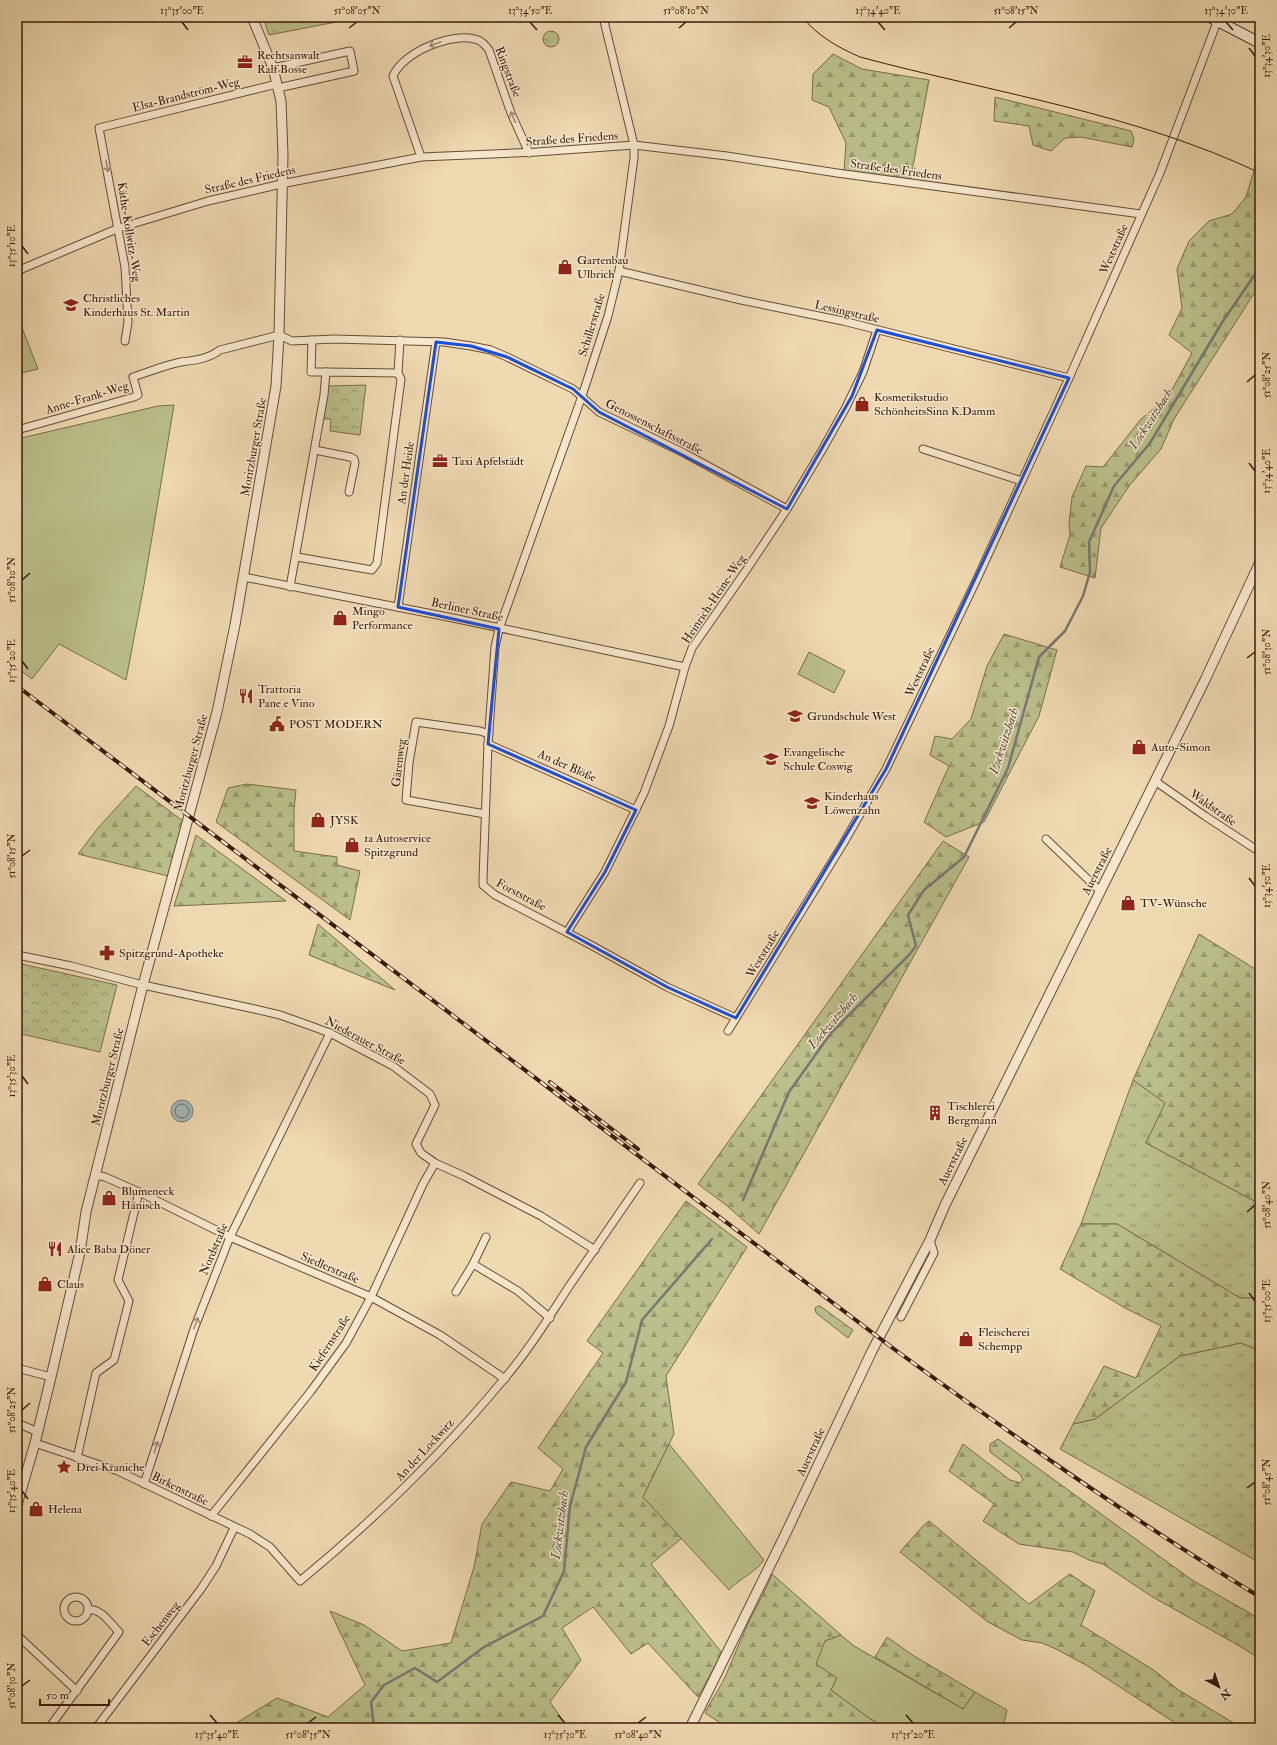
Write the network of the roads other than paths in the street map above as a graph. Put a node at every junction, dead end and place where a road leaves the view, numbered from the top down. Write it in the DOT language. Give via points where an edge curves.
graph roads {
  1 [pos="252,17"];
  2 [pos="603,17"];
  3 [pos="1214,19"];
  4 [pos="1260,43"];
  5 [pos="273,68"];
  6 [pos="278,86"];
  7 [pos="99,128"];
  8 [pos="634,145"];
  9 [pos="529,153"];
  10 [pos="421,157"];
  11 [pos="281,184"];
  12 [pos="1141,214"];
  13 [pos="119,228"];
  14 [pos="17,271"];
  15 [pos="619,271"];
  16 [pos="877,330"];
  17 [pos="279,335"];
  18 [pos="312,340"];
  19 [pos="400,340"];
  20 [pos="125,341"];
  21 [pos="436,342"];
  22 [pos="326,372"];
  23 [pos="398,373"];
  24 [pos="1069,378"];
  25 [pos="582,396"];
  26 [pos="17,430"];
  27 [pos="923,449"];
  28 [pos="314,450"];
  29 [pos="1022,481"];
  30 [pos="349,492"];
  31 [pos="787,509"];
  32 [pos="297,557"];
  33 [pos="1260,562"];
  34 [pos="244,577"];
  35 [pos="290,587"];
  36 [pos="398,607"];
  37 [pos="499,629"];
  38 [pos="685,667"];
  39 [pos="489,734"];
  40 [pos="488,744"];
  41 [pos="1155,781"];
  42 [pos="636,810"];
  43 [pos="485,814"];
  44 [pos="1046,840"];
  45 [pos="1260,852"];
  46 [pos="1100,891"];
  47 [pos="567,932"];
  48 [pos="17,955"];
  49 [pos="143,985"];
  50 [pos="736,1018"];
  51 [pos="728,1031"];
  52 [pos="330,1033"];
  53 [pos="435,1162"];
  54 [pos="96,1175"];
  55 [pos="640,1182"];
  56 [pos="139,1192"];
  57 [pos="230,1237"];
  58 [pos="486,1237"];
  59 [pos="930,1240"];
  60 [pos="595,1250"];
  61 [pos="473,1264"];
  62 [pos="456,1292"];
  63 [pos="370,1297"];
  64 [pos="901,1317"];
  65 [pos="550,1318"];
  66 [pos="17,1368"];
  67 [pos="51,1377"];
  68 [pos="505,1379"];
  69 [pos="17,1423"];
  70 [pos="38,1432"];
  71 [pos="35,1443"];
  72 [pos="77,1458"];
  73 [pos="144,1484"];
  74 [pos="17,1505"];
  75 [pos="211,1516"];
  76 [pos="234,1528"];
  77 [pos="300,1581"];
  78 [pos="88,1610"];
  79 [pos="17,1634"];
  80 [pos="77,1691"];
  81 [pos="50,1728"];
  82 [pos="96,1728"];
  83 [pos="690,1728"];
  1 -- 5 [label="street, Moritzburger Straße"];
  2 -- 8 [label="street, Schillerstraße"];
  3 -- 4 [label="main road"];
  3 -- 12 [label="street, Weststraße" via="1160,173"];
  5 -- 6 [label="street, Moritzburger Straße"];
  5 -- 6 [label="street, Elsa-Brandström-Weg" via="350,51 354,71"];
  6 -- 7 [label="street, Elsa-Brandström-Weg"];
  6 -- 11 [label="street, Moritzburger Straße" via="283,155"];
  7 -- 13 [label="street, Käthe-Kollwitz-Weg, one-way"];
  8 -- 9 [label="street, Straße des Friedens"];
  8 -- 12 [label="street, Straße des Friedens"];
  8 -- 15 [label="street, Schillerstraße"];
  9 -- 10 [label="street, Straße des Friedens"];
  9 -- 10 [label="street, Ringstraße, one-way" via="511,113 489,50 477,40 464,39 443,41 424,48 399,66 393,76"];
  10 -- 11 [label="street, Straße des Friedens"];
  11 -- 13 [label="street, Straße des Friedens" via="208,200"];
  11 -- 17 [label="street, Moritzburger Straße"];
  12 -- 24 [label="street, Weststraße"];
  13 -- 14 [label="street, Straße des Friedens"];
  13 -- 20 [label="street, Käthe-Kollwitz-Weg" via="127,297 128,322"];
  15 -- 16 [label="street, Lessingstraße"];
  15 -- 25 [label="street, Schillerstraße" via="608,316"];
  16 -- 24 [label="street, Lessingstraße"];
  16 -- 31 [label="street, Heinrich-Heine-Weg" via="867,363 854,392"];
  17 -- 18 [label="street, Genossenschaftsstraße" via="292,341"];
  17 -- 26 [label="street, Anne-Frank-Weg" via="133,377 138,395 134,397"];
  17 -- 34 [label="street, Moritzburger Straße" via="276,386"];
  18 -- 19 [label="street, Genossenschaftsstraße"];
  18 -- 22 [label="street" via="311,372"];
  19 -- 21 [label="street, Genossenschaftsstraße"];
  19 -- 23 [label="street"];
  21 -- 25 [label="street, Genossenschaftsstraße" via="496,352 573,389"];
  21 -- 36 [label="street, An der Heide"];
  22 -- 23 [label="street"];
  22 -- 28 [label="street"];
  23 -- 32 [label="street" via="401,379 377,563 372,570"];
  24 -- 29 [label="street, Weststraße"];
  25 -- 31 [label="street, Genossenschaftsstraße" via="599,412 684,453"];
  25 -- 37 [label="street, Schillerstraße"];
  27 -- 29 [label="street"];
  28 -- 30 [label="street" via="354,459"];
  28 -- 32 [label="street"];
  29 -- 50 [label="street, Weststraße" via="886,770"];
  31 -- 38 [label="street, Heinrich-Heine-Weg" via="692,648"];
  32 -- 35 [label="street"];
  33 -- 41 [label="street, Auerstraße"];
  34 -- 35 [label="street, Berliner Straße"];
  34 -- 49 [label="street, Moritzburger Straße" via="217,712"];
  35 -- 36 [label="street, Berliner Straße"];
  36 -- 37 [label="street, Berliner Straße"];
  37 -- 38 [label="street, Berliner Straße"];
  37 -- 39 [label="street, Forststraße" via="495,648"];
  38 -- 42 [label="street, Heinrich-Heine-Weg" via="669,726"];
  39 -- 40 [label="street, Forststraße"];
  39 -- 43 [label="street, Gärenweg" via="416,722 406,800"];
  40 -- 42 [label="street, An der Blöße"];
  40 -- 43 [label="street, Forststraße"];
  41 -- 45 [label="street, Waldstraße"];
  41 -- 46 [label="street, Auerstraße"];
  42 -- 47 [label="street, Heinrich-Heine-Weg" via="602,877"];
  43 -- 47 [label="street, Forststraße" via="483,885 495,895"];
  44 -- 46 [label="street"];
  46 -- 59 [label="street, Auerstraße"];
  47 -- 50 [label="street, Forststraße" via="667,987"];
  48 -- 49 [label="street, Niederauer Straße"];
  49 -- 52 [label="street, Niederauer Straße" via="280,1015"];
  49 -- 54 [label="street, Moritzburger Straße"];
  50 -- 51 [label="street, Weststraße"];
  52 -- 53 [label="street, Niederauer Straße" via="393,1066 430,1094 434,1105 416,1144 421,1153"];
  52 -- 57 [label="street, Nordstraße"];
  53 -- 60 [label="street, Niederauer Straße" via="541,1216"];
  53 -- 63 [label="street, Kiefernstraße"];
  54 -- 56 [label="street, Siedlerstraße"];
  54 -- 67 [label="street, Moritzburger Straße"];
  55 -- 60 [label="street, An der Lockwitz"];
  56 -- 57 [label="street, Siedlerstraße"];
  56 -- 72 [label="street" via="118,1280 128,1301 114,1360 96,1373"];
  57 -- 63 [label="street, Siedlerstraße"];
  73 -- 57 [label="street, Nordstraße, one-way" via="194,1329"];
  58 -- 61 [label="street"];
  59 -- 64 [label="street" via="934,1253"];
  59 -- 83 [label="street, Auerstraße" via="872,1351"];
  60 -- 65 [label="street, An der Lockwitz"];
  61 -- 62 [label="street"];
  61 -- 65 [label="street" via="518,1291"];
  63 -- 68 [label="street, Siedlerstraße" via="440,1335"];
  63 -- 75 [label="street, Kiefernstraße" via="346,1343"];
  65 -- 68 [label="street, An der Lockwitz"];
  66 -- 67 [label="street"];
  67 -- 70 [label="street, Moritzburger Straße"];
  68 -- 77 [label="street, An der Lockwitz" via="404,1489"];
  69 -- 70 [label="street"];
  70 -- 71 [label="street, Moritzburger Straße"];
  71 -- 72 [label="street, Birkenstraße"];
  71 -- 74 [label="street, Moritzburger Straße"];
  72 -- 73 [label="street, Birkenstraße" via="118,1471"];
  73 -- 75 [label="street, Birkenstraße"];
  75 -- 76 [label="street, Birkenstraße"];
  76 -- 77 [label="street, Birkenstraße" via="250,1534 270,1547"];
  76 -- 82 [label="street, Eschenweg" via="216,1566 201,1589"];
  78 -- 80 [label="street" via="98,1611 119,1632"];
  79 -- 80 [label="street"];
  80 -- 81 [label="street"];
}
